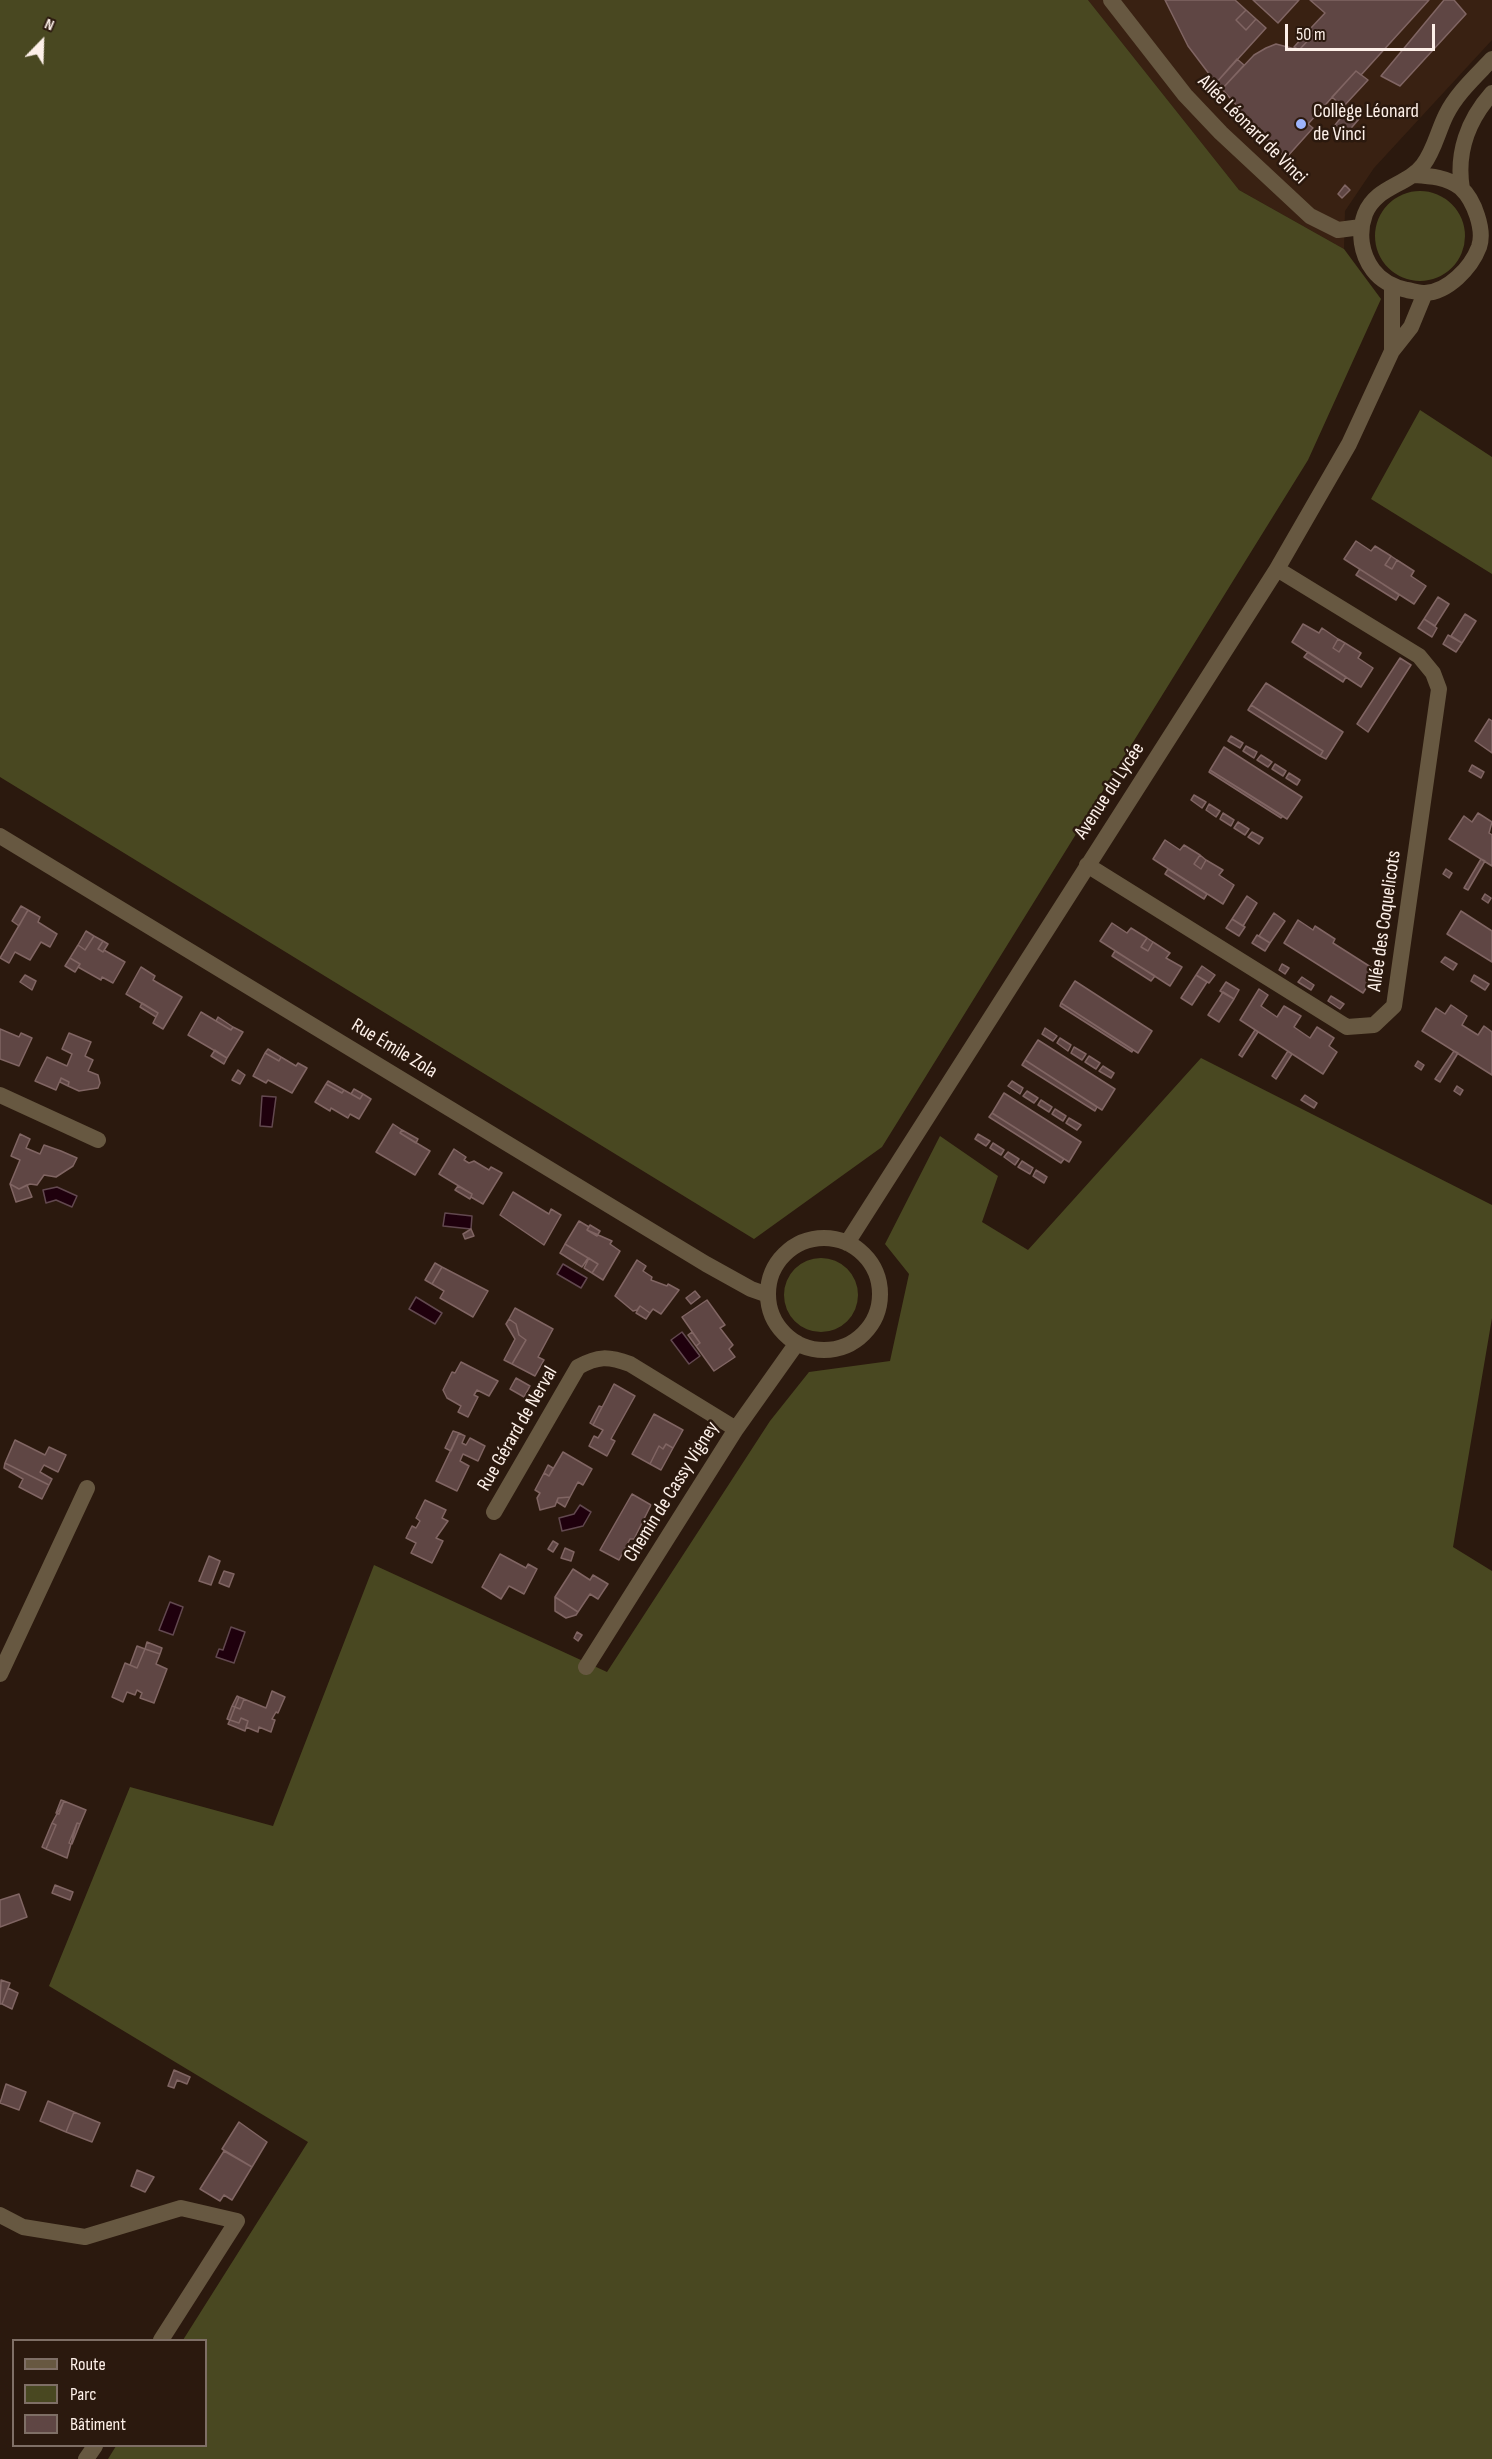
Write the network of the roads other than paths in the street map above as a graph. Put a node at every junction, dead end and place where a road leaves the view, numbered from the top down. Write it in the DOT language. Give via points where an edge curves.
graph roads {
  1 [pos="1111,0"];
  2 [pos="1492,59"];
  3 [pos="1492,93"];
  4 [pos="1413,175"];
  5 [pos="1462,189"];
  6 [pos="1361,227"];
  7 [pos="1392,287"];
  8 [pos="1425,293"];
  9 [pos="1392,351"];
  10 [pos="1277,568"];
  11 [pos="0,836"];
  12 [pos="1087,865"];
  13 [pos="0,1095"];
  14 [pos="98,1140"];
  15 [pos="847,1244"];
  16 [pos="768,1295"];
  17 [pos="797,1343"];
  18 [pos="736,1429"];
  19 [pos="87,1488"];
  20 [pos="494,1512"];
  21 [pos="586,1667"];
  22 [pos="0,1674"];
  23 [pos="0,2215"];
  24 [pos="162,2339"];
  1 -- 6 [label="street, Allée Léonard de Vinci" via="1185,95 1310,216 1338,230"];
  2 -- 4 [label="street" via="1455,100 1424,165"];
  3 -- 5 [label="street" via="1467,132 1461,159"];
  4 -- 5 [label="street" via="1440,177"];
  4 -- 6 [label="street" via="1384,189 1373,200"];
  5 -- 8 [label="street" via="1478,218 1479,247 1453,282"];
  6 -- 7 [label="street" via="1367,262"];
  7 -- 8 [label="street"];
  7 -- 9 [label="street, Avenue du Lycée"];
  8 -- 9 [label="street, Avenue du Lycée" via="1411,327"];
  9 -- 10 [label="street, Avenue du Lycée" via="1349,444"];
  10 -- 12 [label="street, Avenue du Lycée"];
  10 -- 12 [label="street, Allée des Coquelicots" via="1419,656 1433,673 1439,689 1394,1006 1374,1024 1347,1027"];
  11 -- 16 [label="street, Rue Émile Zola" via="716,1270"];
  12 -- 15 [label="street, Avenue du Lycée"];
  13 -- 14 [label="street"];
  15 -- 16 [label="street" via="829,1239 810,1240 793,1247 779,1260"];
  15 -- 17 [label="street" via="862,1253 879,1284 880,1302 874,1319 856,1339 832,1350 814,1350"];
  16 -- 17 [label="street" via="776,1323"];
  17 -- 18 [label="street, Chemin de Cassy Vigney"];
  18 -- 20 [label="street, Rue Gérard de Nerval" via="630,1364 597,1357 578,1368"];
  18 -- 21 [label="street, Chemin de Cassy Vigney"];
  19 -- 22 [label="street"];
  23 -- 24 [label="street" via="23,2227 85,2237 181,2208 237,2221"];
}
